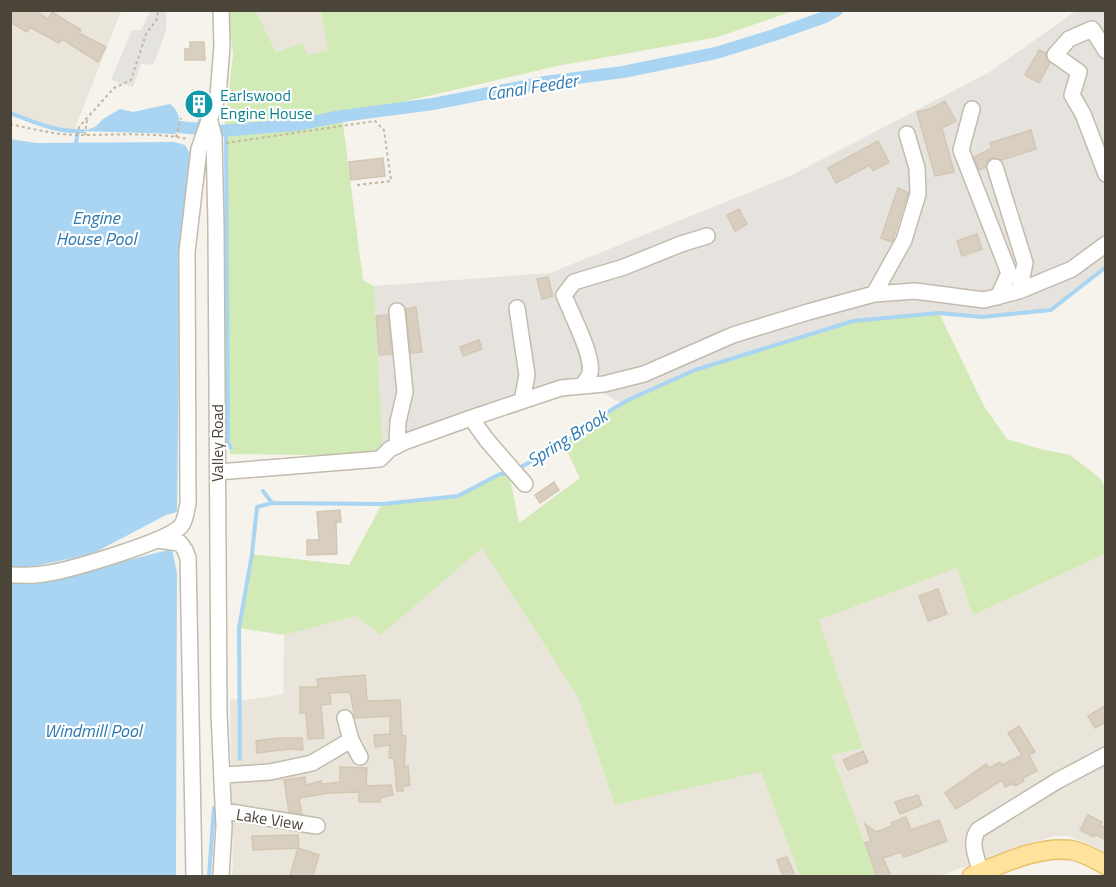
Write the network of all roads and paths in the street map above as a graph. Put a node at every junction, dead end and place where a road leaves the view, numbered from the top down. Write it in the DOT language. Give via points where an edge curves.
graph roads {
  1 [pos="159,10"];
  2 [pos="221,10"];
  3 [pos="1106,51"];
  4 [pos="972,109"];
  5 [pos="87,118"];
  6 [pos="182,118"];
  7 [pos="210,122"];
  8 [pos="10,124"];
  9 [pos="85,134"];
  10 [pos="907,134"];
  11 [pos="77,135"];
  12 [pos="176,135"];
  13 [pos="202,142"];
  14 [pos="229,143"];
  15 [pos="995,167"];
  16 [pos="1106,174"];
  17 [pos="357,185"];
  18 [pos="706,236"];
  19 [pos="1106,238"];
  20 [pos="1099,249"];
  21 [pos="1019,291"];
  22 [pos="874,294"];
  23 [pos="998,297"];
  24 [pos="517,308"];
  25 [pos="397,311"];
  26 [pos="582,386"];
  27 [pos="522,402"];
  28 [pos="471,418"];
  29 [pos="397,446"];
  30 [pos="218,472"];
  31 [pos="525,484"];
  32 [pos="156,540"];
  33 [pos="10,575"];
  34 [pos="345,718"];
  35 [pos="351,740"];
  36 [pos="1106,755"];
  37 [pos="360,757"];
  38 [pos="223,775"];
  39 [pos="224,811"];
  40 [pos="317,826"];
  41 [pos="1106,865"];
  42 [pos="976,874"];
  43 [pos="194,876"];
  44 [pos="221,876"];
  1 -- 5 [label="path" via="146,34 131,80 114,88"];
  2 -- 7 [label="street, Valley Road" via="218,94"];
  3 -- 16 [label="street" via="1092,29 1069,39 1055,55 1079,72 1072,95"];
  4 -- 23 [label="street" via="962,150 1009,273"];
  5 -- 9 [label="path"];
  5 -- 11 [label="path"];
  6 -- 12 [label="path"];
  7 -- 13 [label="street"];
  7 -- 30 [label="street, Valley Road" via="214,137"];
  8 -- 11 [label="path"];
  9 -- 11 [label="path"];
  9 -- 12 [label="path"];
  10 -- 22 [label="street" via="917,168 918,194 904,240"];
  12 -- 13 [label="path"];
  13 -- 32 [label="street" via="187,252 188,504 182,525"];
  14 -- 17 [label="path" via="375,121 384,130 391,181"];
  15 -- 21 [label="street" via="1025,262"];
  18 -- 26 [label="street" via="574,282 564,296 589,351 590,374"];
  19 -- 20 [label="street"];
  20 -- 21 [label="street" via="1072,269"];
  21 -- 23 [label="street"];
  22 -- 23 [label="street" via="915,291 984,300"];
  22 -- 26 [label="street" via="733,335 644,374"];
  24 -- 27 [label="street" via="527,375"];
  25 -- 29 [label="street" via="405,392"];
  26 -- 27 [label="street" via="561,388"];
  27 -- 28 [label="street"];
  28 -- 29 [label="street"];
  28 -- 31 [label="street"];
  29 -- 30 [label="street" via="380,459 368,461"];
  30 -- 38 [label="street, Valley Road"];
  32 -- 33 [label="street" via="64,571"];
  32 -- 43 [label="street" via="180,543 188,558"];
  34 -- 35 [label="street"];
  35 -- 37 [label="street"];
  35 -- 38 [label="street" via="312,764"];
  36 -- 42 [label="street" via="978,830 973,837"];
  38 -- 39 [label="street, Valley Road"];
  39 -- 40 [label="street, Lake View"];
  39 -- 44 [label="street, Valley Road"];
  41 -- 42 [label="main road" via="1081,853 1059,850 1017,858"];
}
